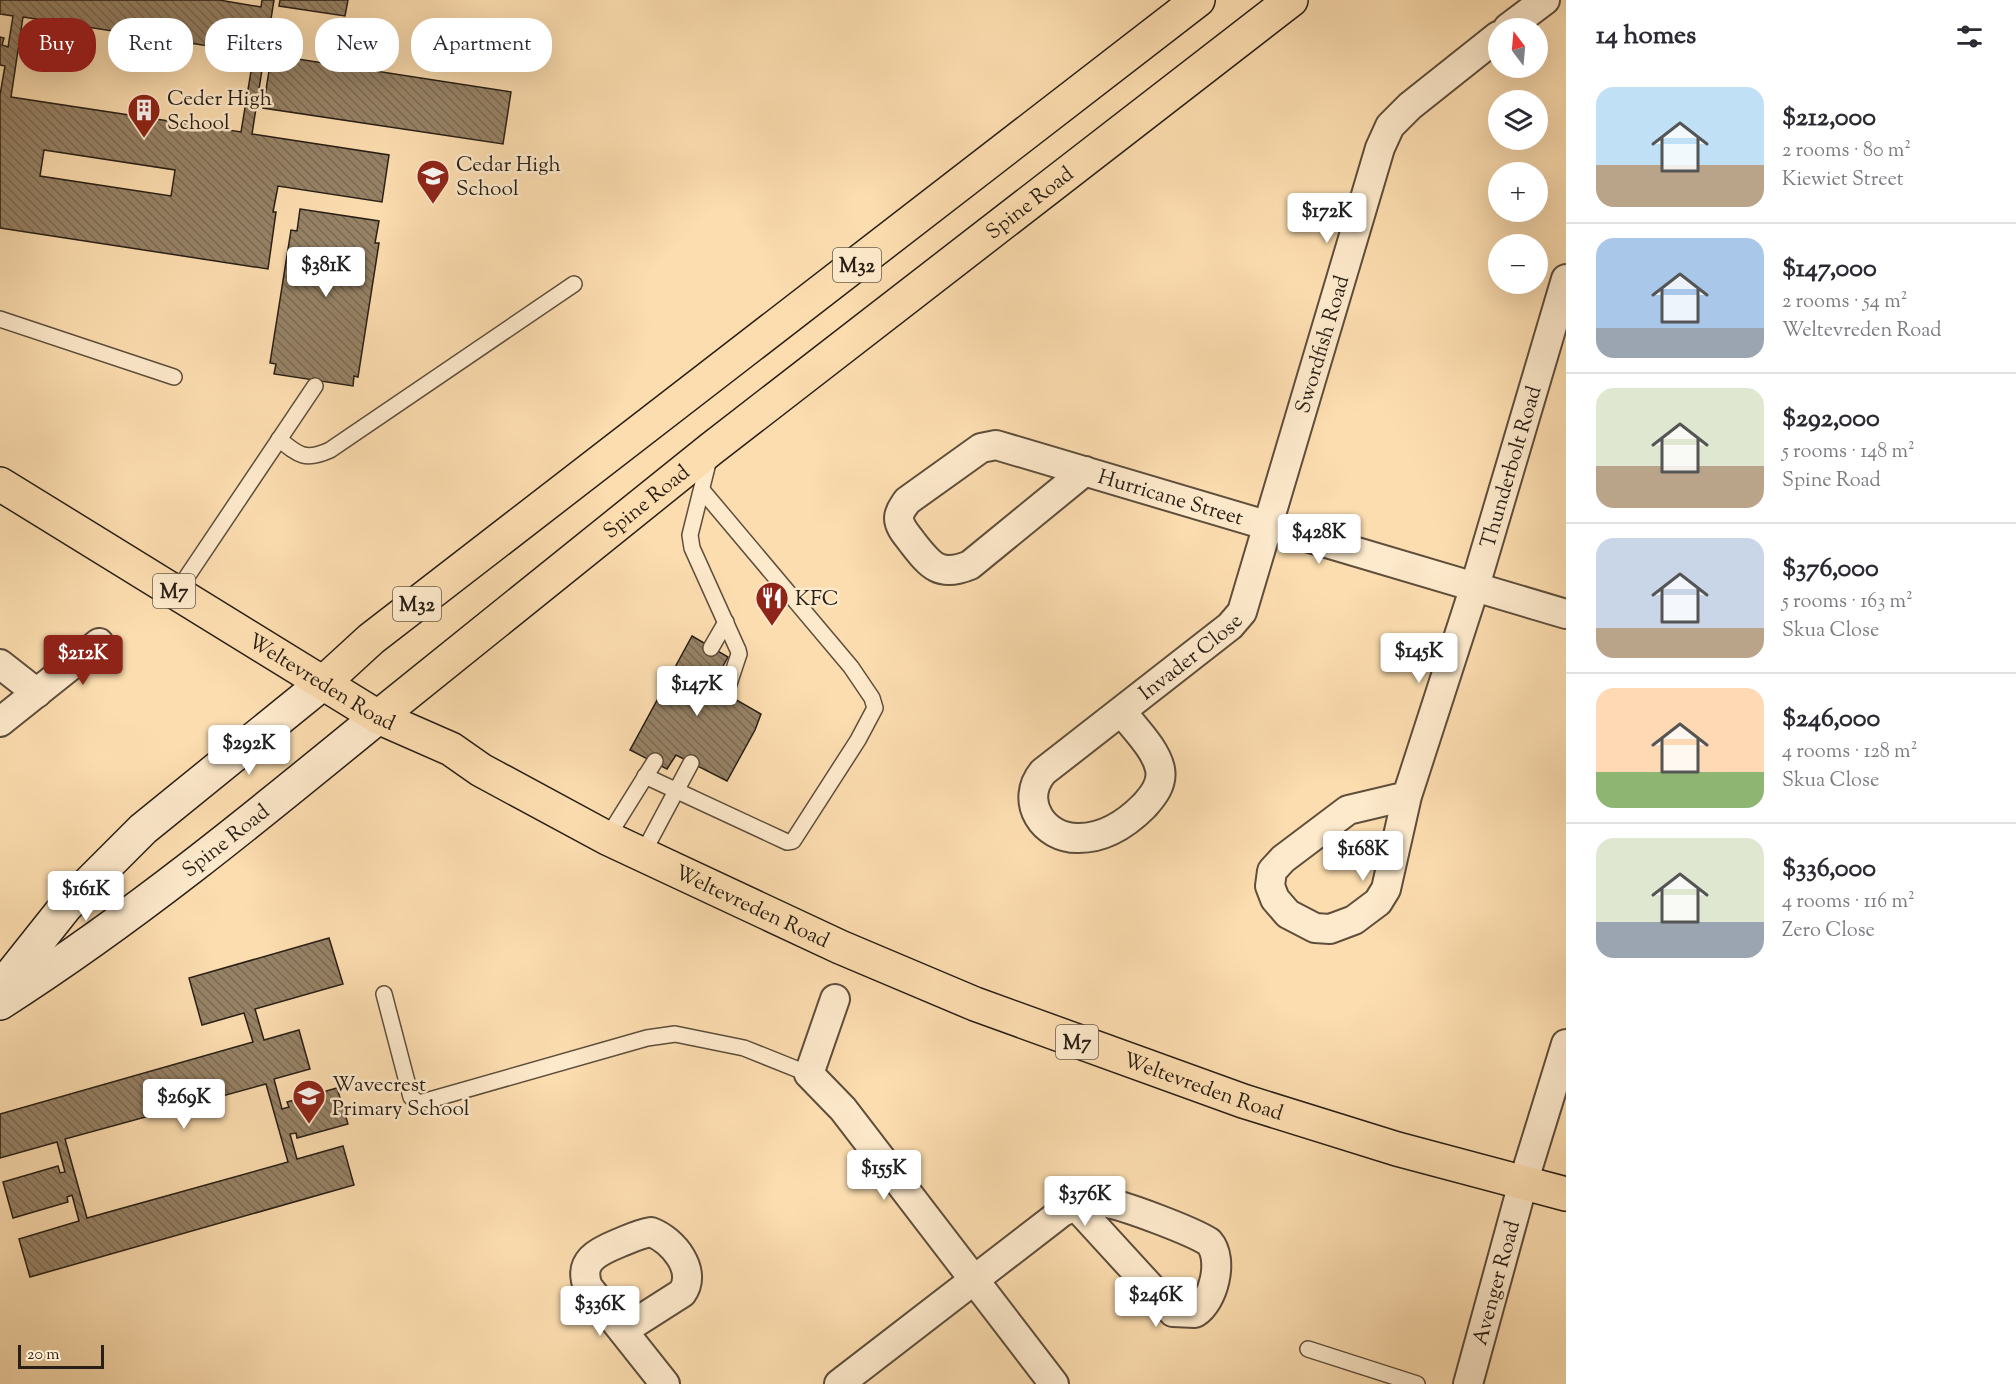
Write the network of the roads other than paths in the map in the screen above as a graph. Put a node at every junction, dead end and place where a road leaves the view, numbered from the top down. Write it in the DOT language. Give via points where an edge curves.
graph roads {
  1 [pos="1198,0"];
  2 [pos="1291,0"];
  3 [pos="1545,0"];
  4 [pos="1521,18"];
  5 [pos="1488,44"];
  6 [pos="1566,279"];
  7 [pos="574,284"];
  8 [pos="0,319"];
  9 [pos="174,377"];
  10 [pos="315,386"];
  11 [pos="279,440"];
  12 [pos="711,449"];
  13 [pos="1085,471"];
  14 [pos="0,483"];
  15 [pos="702,490"];
  16 [pos="1268,525"];
  17 [pos="1475,586"];
  18 [pos="176,593"];
  19 [pos="1566,614"];
  20 [pos="726,622"];
  21 [pos="99,643"];
  22 [pos="711,648"];
  23 [pos="0,664"];
  24 [pos="323,683"];
  25 [pos="37,693"];
  26 [pos="726,693"];
  27 [pos="1122,712"];
  28 [pos="378,717"];
  29 [pos="0,722"];
  30 [pos="655,761"];
  31 [pos="691,763"];
  32 [pos="645,776"];
  33 [pos="675,791"];
  34 [pos="1407,796"];
  35 [pos="607,838"];
  36 [pos="642,855"];
  37 [pos="0,989"];
  38 [pos="384,994"];
  39 [pos="835,999"];
  40 [pos="0,1004"];
  41 [pos="1566,1044"];
  42 [pos="809,1074"];
  43 [pos="1523,1183"];
  44 [pos="1566,1194"];
  45 [pos="1076,1206"];
  46 [pos="973,1279"];
  47 [pos="624,1330"];
  48 [pos="1308,1349"];
  49 [pos="665,1384"];
  50 [pos="839,1384"];
  51 [pos="1054,1384"];
  52 [pos="1417,1384"];
  53 [pos="1468,1384"];
  1 -- 24 [label="main road, M32" via="371,639"];
  2 -- 12 [label="main road, Spine Road / M32"];
  3 -- 4 [label="street"];
  5 -- 16 [label="street, Swordfish Road" via="1389,126"];
  6 -- 17 [label="street, Thunderbolt Road"];
  7 -- 11 [label="lane" via="330,450 314,457 297,454"];
  8 -- 9 [label="lane"];
  10 -- 11 [label="lane"];
  11 -- 18 [label="lane"];
  12 -- 15 [label="lane"];
  12 -- 28 [label="main road, Spine Road / M32"];
  13 -- 13 [label="street, Hurricane Street" via="996,445 981,447 907,501 900,512 900,526 929,564 942,570 957,570 970,565"];
  13 -- 16 [label="street, Hurricane Street"];
  14 -- 18 [label="main road, Weltevreden Road / M7"];
  15 -- 20 [label="lane" via="690,535 692,548"];
  15 -- 33 [label="lane" via="851,667 875,708 793,841 787,842"];
  16 -- 17 [label="street, Hurricane Street"];
  16 -- 27 [label="street, Invader Close" via="1246,600 1236,619"];
  17 -- 19 [label="street, Hurricane Street"];
  17 -- 34 [label="street, Thunderbolt Road"];
  18 -- 24 [label="main road, Weltevreden Road / M7"];
  20 -- 22 [label="lane"];
  20 -- 26 [label="lane" via="739,654"];
  21 -- 25 [label="street"];
  23 -- 25 [label="street"];
  24 -- 28 [label="main road, Weltevreden Road / M7"];
  24 -- 37 [label="main road, M32" via="143,829 58,914"];
  25 -- 29 [label="street"];
  27 -- 27 [label="street, Invader Close" via="1034,784 1032,806 1046,825 1060,834 1089,837 1116,828 1138,812 1160,783 1156,759"];
  28 -- 35 [label="main road, Weltevreden Road / M7" via="451,749"];
  28 -- 40 [label="main road, Spine Road / M32" via="133,912"];
  30 -- 32 [label="lane"];
  31 -- 33 [label="lane"];
  32 -- 33 [label="lane"];
  32 -- 35 [label="lane"];
  33 -- 36 [label="lane"];
  34 -- 34 [label="street, Thunderbolt Road" via="1389,880 1378,902 1346,925 1330,929 1315,928 1280,907 1270,886 1272,871 1283,859 1348,810"];
  35 -- 36 [label="main road, Weltevreden Road / M7"];
  36 -- 43 [label="main road, Weltevreden Road / M7" via="890,969 1130,1061 1319,1126"];
  38 -- 42 [label="lane" via="411,1097 419,1103 647,1038 675,1034 744,1048"];
  39 -- 42 [label="street"];
  41 -- 43 [label="street, Avenger Road"];
  42 -- 46 [label="street" via="843,1109"];
  43 -- 44 [label="main road, Weltevreden Road / M7"];
  43 -- 53 [label="street, Avenger Road"];
  45 -- 45 [label="street" via="1173,1311 1195,1313 1206,1303 1218,1263 1209,1242 1107,1202"];
  45 -- 46 [label="street" via="1062,1212"];
  46 -- 50 [label="street"];
  46 -- 51 [label="street"];
  47 -- 49 [label="street"];
  48 -- 52 [label="lane"];
}
